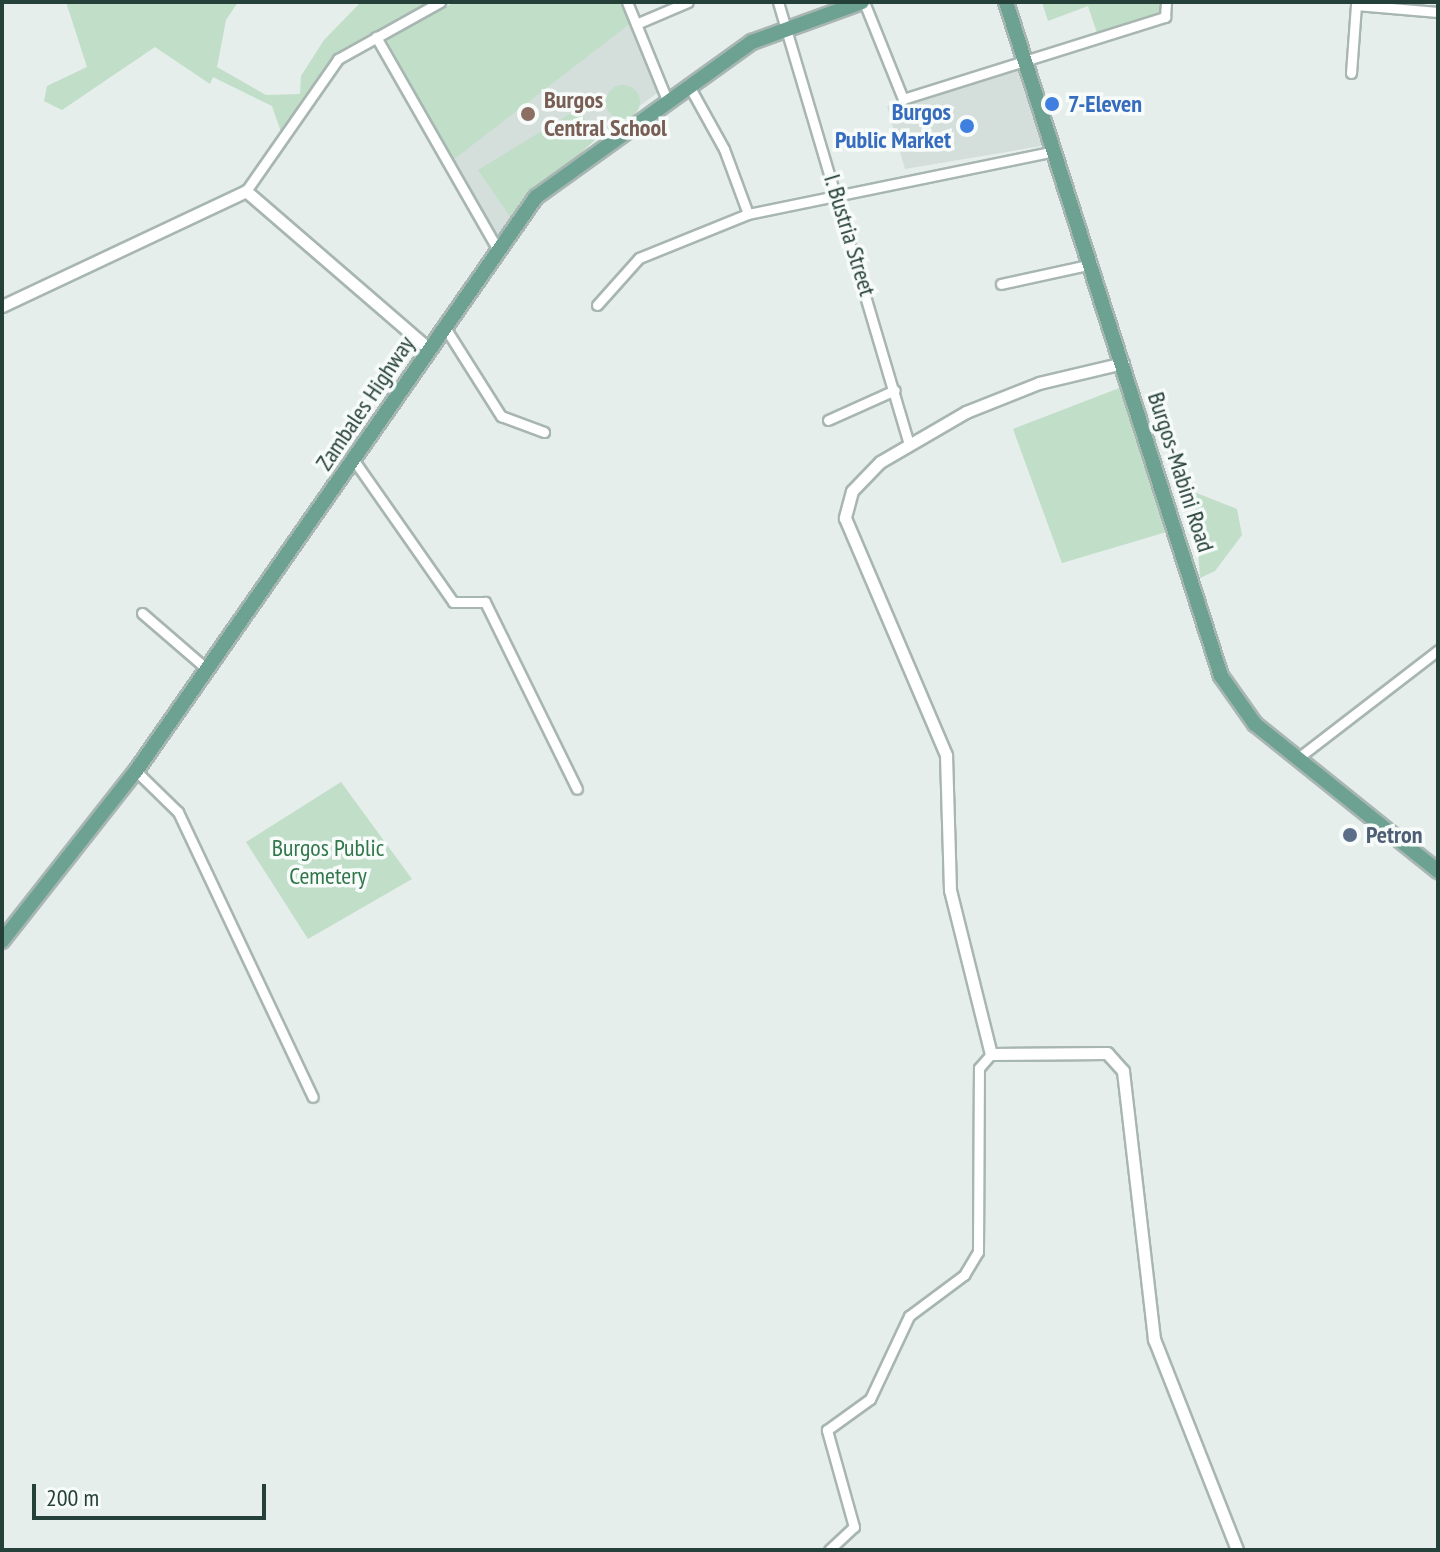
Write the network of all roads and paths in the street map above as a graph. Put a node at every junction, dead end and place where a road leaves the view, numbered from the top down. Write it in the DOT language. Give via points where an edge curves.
graph roads {
  1 [pos="440,2"];
  2 [pos="627,2"];
  3 [pos="688,2"];
  4 [pos="778,2"];
  5 [pos="863,2"];
  6 [pos="1006,2"];
  7 [pos="1166,2"];
  8 [pos="1438,12"];
  9 [pos="636,24"];
  10 [pos="786,27"];
  11 [pos="376,37"];
  12 [pos="1027,61"];
  13 [pos="1351,73"];
  14 [pos="688,84"];
  15 [pos="667,100"];
  16 [pos="1054,151"];
  17 [pos="246,191"];
  18 [pos="837,192"];
  19 [pos="748,214"];
  20 [pos="497,248"];
  21 [pos="1092,264"];
  22 [pos="1001,284"];
  23 [pos="597,305"];
  24 [pos="2,306"];
  25 [pos="444,326"];
  26 [pos="428,348"];
  27 [pos="1123,363"];
  28 [pos="895,390"];
  29 [pos="828,420"];
  30 [pos="544,432"];
  31 [pos="909,445"];
  32 [pos="353,459"];
  33 [pos="142,613"];
  34 [pos="1438,650"];
  35 [pos="208,670"];
  36 [pos="1298,758"];
  37 [pos="136,771"];
  38 [pos="577,789"];
  39 [pos="1438,871"];
  40 [pos="2,941"];
  41 [pos="991,1054"];
  42 [pos="313,1097"];
  43 [pos="829,1550"];
  44 [pos="1237,1550"];
  1 -- 11 [label="street"];
  2 -- 9 [label="street"];
  3 -- 9 [label="street"];
  4 -- 10 [label="street, I. Bustria Street"];
  5 -- 10 [label="main road, Zambales Highway"];
  5 -- 12 [label="street" via="896,93 905,98"];
  6 -- 12 [label="main road, Burgos-Mabini Road"];
  7 -- 12 [label="street" via="1165,17"];
  8 -- 13 [label="street" via="1356,5"];
  9 -- 15 [label="street"];
  10 -- 14 [label="main road, Zambales Highway"];
  10 -- 18 [label="street, I. Bustria Street"];
  11 -- 17 [label="street" via="329,68"];
  11 -- 20 [label="street"];
  12 -- 16 [label="main road, Burgos-Mabini Road"];
  14 -- 15 [label="main road, Zambales Highway"];
  14 -- 19 [label="street" via="724,149"];
  15 -- 20 [label="main road, Zambales Highway" via="565,170"];
  16 -- 18 [label="street"];
  16 -- 21 [label="main road, Burgos-Mabini Road"];
  17 -- 24 [label="street"];
  17 -- 26 [label="street"];
  18 -- 19 [label="street"];
  18 -- 28 [label="street, I. Bustria Street"];
  19 -- 23 [label="street" via="645,254"];
  20 -- 25 [label="main road, Zambales Highway"];
  21 -- 22 [label="street"];
  21 -- 27 [label="main road, Burgos-Mabini Road"];
  25 -- 26 [label="main road, Zambales Highway"];
  25 -- 30 [label="street" via="501,416"];
  26 -- 32 [label="main road, Zambales Highway"];
  27 -- 31 [label="street" via="1002,395"];
  27 -- 36 [label="main road, Burgos-Mabini Road" via="1221,676 1255,724"];
  28 -- 29 [label="street"];
  28 -- 31 [label="street, I. Bustria Street"];
  31 -- 41 [label="street" via="852,491 845,518 946,755 950,890"];
  32 -- 35 [label="main road, Zambales Highway"];
  32 -- 38 [label="street" via="453,602 485,602"];
  33 -- 35 [label="street"];
  34 -- 36 [label="street"];
  35 -- 37 [label="main road, Zambales Highway"];
  36 -- 39 [label="main road, Burgos-Mabini Road"];
  37 -- 40 [label="main road, Zambales Highway"];
  37 -- 42 [label="street" via="178,812"];
  41 -- 43 [label="street" via="979,1068 978,1252 964,1275 909,1316 870,1399 827,1430 854,1527"];
  41 -- 44 [label="street" via="1107,1053 1120,1064 1154,1339"];
}
